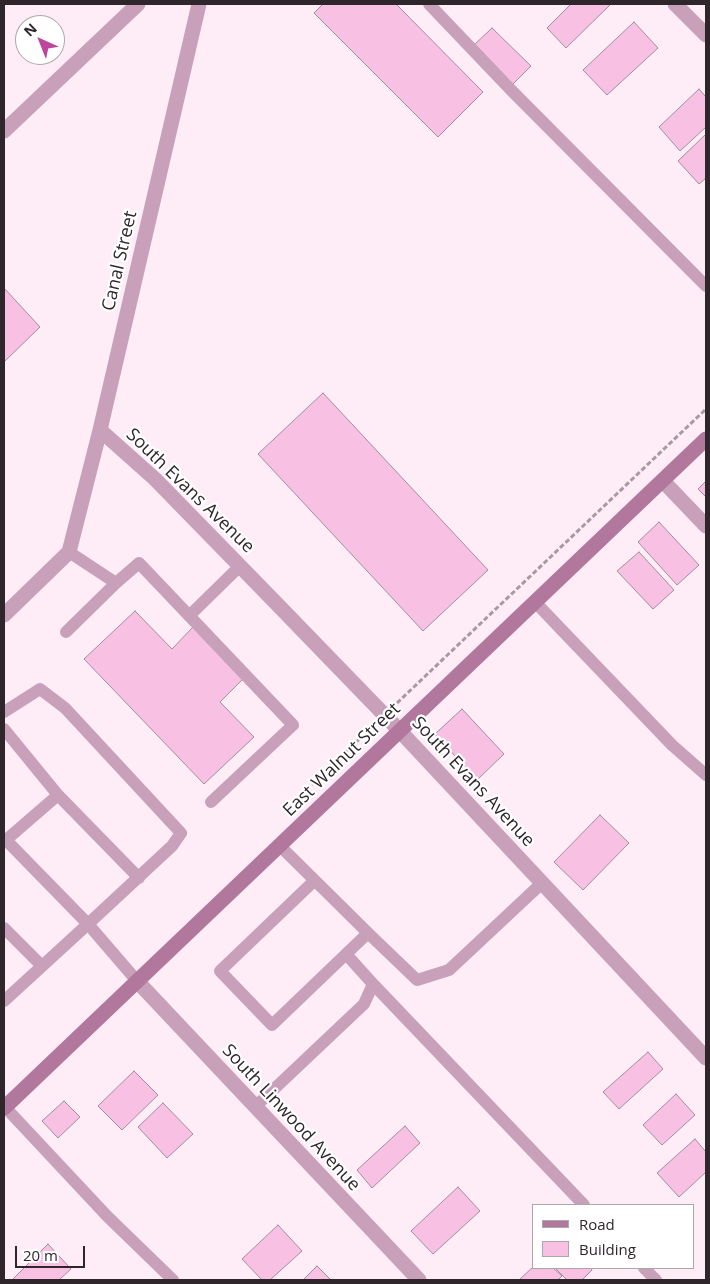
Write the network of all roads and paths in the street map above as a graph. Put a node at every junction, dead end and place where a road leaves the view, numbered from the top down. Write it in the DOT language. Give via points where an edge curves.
graph roads {
  1 [pos="138,4"];
  2 [pos="199,4"];
  3 [pos="428,4"];
  4 [pos="675,4"];
  5 [pos="706,36"];
  6 [pos="4,131"];
  7 [pos="706,286"];
  8 [pos="100,430"];
  9 [pos="706,439"];
  10 [pos="663,480"];
  11 [pos="706,526"];
  12 [pos="69,552"];
  13 [pos="240,566"];
  14 [pos="116,583"];
  15 [pos="535,602"];
  16 [pos="4,615"];
  17 [pos="189,616"];
  18 [pos="66,632"];
  19 [pos="4,712"];
  20 [pos="4,730"];
  21 [pos="399,730"];
  22 [pos="706,775"];
  23 [pos="58,795"];
  24 [pos="211,802"];
  25 [pos="5,841"];
  26 [pos="279,846"];
  27 [pos="138,878"];
  28 [pos="314,881"];
  29 [pos="542,883"];
  30 [pos="88,924"];
  31 [pos="4,928"];
  32 [pos="368,933"];
  33 [pos="346,954"];
  34 [pos="42,966"];
  35 [pos="137,981"];
  36 [pos="373,984"];
  37 [pos="4,1001"];
  38 [pos="706,1058"];
  39 [pos="255,1107"];
  40 [pos="4,1108"];
  41 [pos="583,1204"];
  42 [pos="645,1269"];
  43 [pos="174,1280"];
  44 [pos="419,1280"];
  45 [pos="656,1280"];
  1 -- 6 [label="street"];
  2 -- 8 [label="street, Canal Street"];
  3 -- 7 [label="lane"];
  4 -- 5 [label="street"];
  8 -- 12 [label="street, Canal Street"];
  8 -- 13 [label="street, South Evans Avenue" via="155,479"];
  9 -- 10 [label="main road, East Walnut Street"];
  10 -- 11 [label="street"];
  10 -- 15 [label="main road, East Walnut Street"];
  12 -- 14 [label="lane"];
  12 -- 16 [label="street"];
  13 -- 17 [label="lane"];
  13 -- 21 [label="street, South Evans Avenue"];
  14 -- 17 [label="lane" via="138,563"];
  14 -- 18 [label="lane"];
  15 -- 21 [label="main road, East Walnut Street"];
  15 -- 22 [label="lane" via="672,745"];
  17 -- 24 [label="lane" via="294,725"];
  19 -- 27 [label="lane" via="40,689 65,708 181,833"];
  20 -- 23 [label="lane"];
  21 -- 26 [label="main road, East Walnut Street"];
  21 -- 29 [label="street, South Evans Avenue"];
  23 -- 25 [label="lane"];
  23 -- 27 [label="lane"];
  25 -- 30 [label="lane"];
  26 -- 28 [label="lane"];
  26 -- 35 [label="main road, East Walnut Street"];
  27 -- 30 [label="lane"];
  28 -- 32 [label="lane"];
  28 -- 33 [label="lane" via="220,971 272,1025"];
  29 -- 32 [label="lane" via="450,970 417,980"];
  29 -- 38 [label="street, South Evans Avenue"];
  30 -- 34 [label="lane"];
  30 -- 35 [label="lane"];
  31 -- 34 [label="lane"];
  32 -- 33 [label="lane"];
  33 -- 36 [label="lane"];
  34 -- 37 [label="lane"];
  35 -- 39 [label="street, South Linwood Avenue"];
  35 -- 40 [label="main road, East Walnut Street"];
  36 -- 39 [label="lane" via="364,1004"];
  36 -- 41 [label="lane"];
  39 -- 44 [label="street, South Linwood Avenue"];
  40 -- 43 [label="lane" via="107,1216"];
  42 -- 45 [label="lane"];
}
